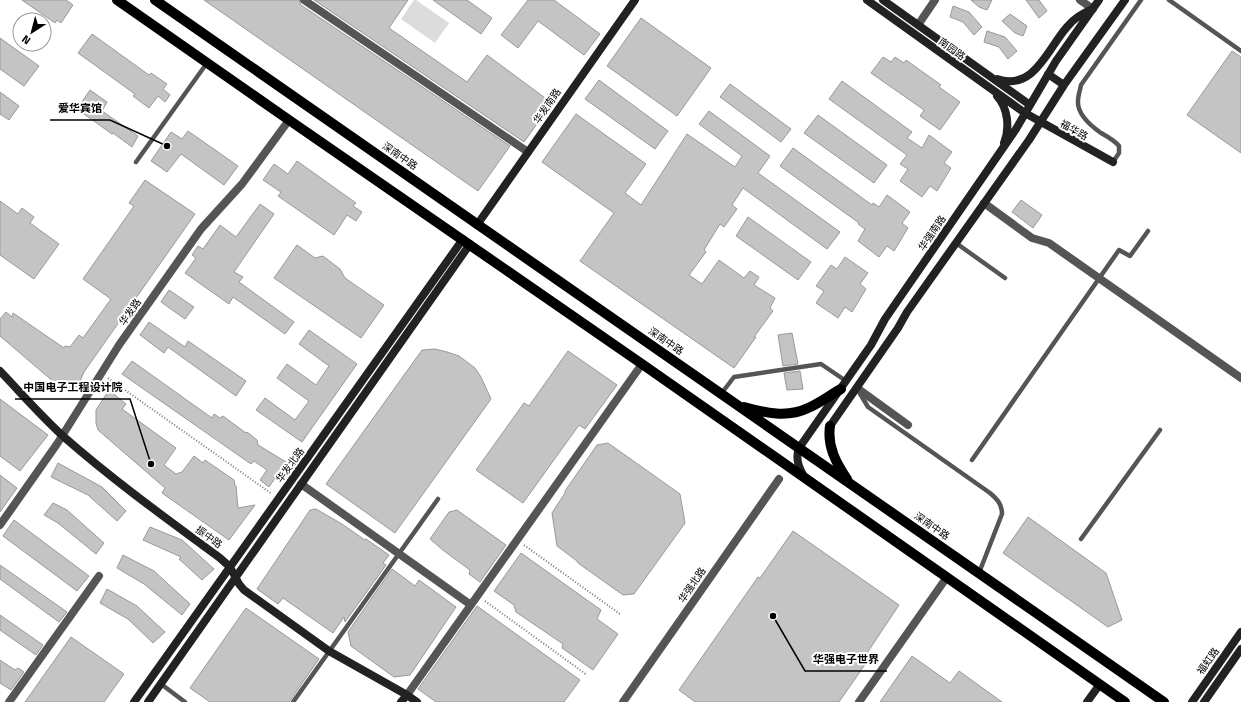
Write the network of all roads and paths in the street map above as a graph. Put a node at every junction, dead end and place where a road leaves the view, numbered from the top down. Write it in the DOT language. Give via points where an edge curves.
graph roads {
  1 [pos="117,0"];
  2 [pos="154,0"];
  3 [pos="304,0"];
  4 [pos="635,0"];
  5 [pos="867,0"];
  6 [pos="883,0"];
  7 [pos="935,0"];
  8 [pos="1080,0"];
  9 [pos="1099,0"];
  10 [pos="1125,0"];
  11 [pos="1141,0"];
  12 [pos="1169,0"];
  13 [pos="1093,9"];
  14 [pos="918,25"];
  15 [pos="1241,51"];
  16 [pos="207,63"];
  17 [pos="1048,74"];
  18 [pos="992,78"];
  19 [pos="1064,85"];
  20 [pos="993,90"];
  21 [pos="1030,105"];
  22 [pos="1025,113"];
  23 [pos="289,120"];
  24 [pos="1040,122"];
  25 [pos="1001,151"];
  26 [pos="528,152"];
  27 [pos="136,162"];
  28 [pos="1113,162"];
  29 [pos="984,203"];
  30 [pos="477,224"];
  31 [pos="1148,231"];
  32 [pos="466,242"];
  33 [pos="956,243"];
  34 [pos="1005,278"];
  35 [pos="1099,278"];
  36 [pos="642,364"];
  37 [pos="0,371"];
  38 [pos="101,373"];
  39 [pos="1241,378"];
  40 [pos="843,385"];
  41 [pos="857,388"];
  42 [pos="722,394"];
  43 [pos="736,404"];
  44 [pos="908,425"];
  45 [pos="830,426"];
  46 [pos="1160,430"];
  47 [pos="63,436"];
  48 [pos="799,448"];
  49 [pos="972,460"];
  50 [pos="779,479"];
  51 [pos="807,480"];
  52 [pos="301,484"];
  53 [pos="851,484"];
  54 [pos="278,499"];
  55 [pos="438,499"];
  56 [pos="0,525"];
  57 [pos="1081,538"];
  58 [pos="516,540"];
  59 [pos="399,554"];
  60 [pos="230,567"];
  61 [pos="979,573"];
  62 [pos="99,576"];
  63 [pos="947,577"];
  64 [pos="235,578"];
  65 [pos="477,595"];
  66 [pos="471,605"];
  67 [pos="620,614"];
  68 [pos="1241,632"];
  69 [pos="1241,649"];
  70 [pos="329,651"];
  71 [pos="587,675"];
  72 [pos="161,684"];
  73 [pos="1100,684"];
  74 [pos="407,695"];
  75 [pos="863,701"];
  76 [pos="9,702"];
  77 [pos="134,702"];
  78 [pos="148,702"];
  79 [pos="185,702"];
  80 [pos="293,702"];
  81 [pos="401,702"];
  82 [pos="417,702"];
  83 [pos="623,702"];
  84 [pos="1087,702"];
  85 [pos="1125,702"];
  86 [pos="1164,702"];
  87 [pos="1192,702"];
  88 [pos="1204,702"];
  1 -- 16 [label="main road"];
  2 -- 30 [label="main road, 深南中路"];
  3 -- 26 [label="street"];
  4 -- 26 [label="main road, 华发南路"];
  5 -- 20 [label="main road, 南园路"];
  6 -- 14 [label="main road, 南园路"];
  7 -- 14 [label="street"];
  8 -- 13 [label="street"];
  9 -- 13 [label="main road, 华强南路"];
  10 -- 19 [label="main road"];
  11 -- 28 [label="lane" via="1080,85 1079,110 1086,120 1119,146"];
  12 -- 15 [label="lane"];
  13 -- 17 [label="main road, 华强南路"];
  13 -- 18 [label="main road" via="1081,14 1067,26 1032,74 1009,81"];
  14 -- 18 [label="main road, 南园路"];
  16 -- 23 [label="main road"];
  16 -- 27 [label="lane"];
  17 -- 19 [label="main road"];
  17 -- 21 [label="main road, 华强南路"];
  18 -- 21 [label="main road, 南园路"];
  19 -- 24 [label="main road"];
  20 -- 22 [label="main road, 南园路"];
  20 -- 25 [label="main road" via="1000,98 1007,118"];
  21 -- 22 [label="main road, 华强南路"];
  22 -- 24 [label="main road, 福华路"];
  22 -- 25 [label="main road, 华强南路"];
  23 -- 32 [label="main road"];
  23 -- 38 [label="street, 华发路" via="242,184 201,229"];
  24 -- 28 [label="main road, 福华路"];
  24 -- 29 [label="main road"];
  25 -- 40 [label="main road, 华强南路"];
  26 -- 30 [label="main road, 华发南路"];
  29 -- 33 [label="main road"];
  29 -- 35 [label="street" via="1032,238 1049,243"];
  30 -- 42 [label="main road, 深南中路"];
  31 -- 35 [label="lane" via="1130,256 1119,250"];
  32 -- 36 [label="main road"];
  32 -- 52 [label="main road, 华发北路"];
  32 -- 54 [label="main road, 华发北路"];
  33 -- 34 [label="lane"];
  33 -- 41 [label="main road"];
  35 -- 39 [label="street"];
  35 -- 49 [label="lane"];
  36 -- 51 [label="main road"];
  36 -- 58 [label="street"];
  37 -- 47 [label="main road, 振中路"];
  38 -- 47 [label="street, 华发路"];
  38 -- 54 [label="path"];
  40 -- 42 [label="lane" via="821,364 734,377"];
  40 -- 43 [label="main road" via="809,408 794,413 765,412"];
  40 -- 48 [label="main road, 华强南路"];
  41 -- 44 [label="street"];
  41 -- 45 [label="main road"];
  41 -- 61 [label="lane" via="868,407 1000,502 1002,514"];
  42 -- 43 [label="main road, 深南中路"];
  43 -- 48 [label="main road, 深南中路"];
  45 -- 53 [label="main road" via="830,448"];
  46 -- 57 [label="lane"];
  47 -- 56 [label="street, 华发路"];
  47 -- 60 [label="main road, 振中路"];
  48 -- 51 [label="main road" via="798,463"];
  48 -- 53 [label="main road, 深南中路"];
  50 -- 83 [label="street, 华强北路"];
  51 -- 63 [label="main road"];
  52 -- 59 [label="street"];
  52 -- 64 [label="main road, 华发北路"];
  53 -- 61 [label="main road, 深南中路"];
  54 -- 60 [label="main road, 华发北路"];
  55 -- 59 [label="lane"];
  58 -- 65 [label="street"];
  58 -- 67 [label="path"];
  59 -- 66 [label="street"];
  59 -- 70 [label="lane"];
  60 -- 64 [label="main road, 振中路"];
  60 -- 77 [label="main road, 华发北路"];
  61 -- 86 [label="main road, 深南中路"];
  62 -- 76 [label="street"];
  63 -- 73 [label="main road"];
  63 -- 75 [label="street"];
  64 -- 70 [label="main road, 振中路" via="244,590"];
  64 -- 72 [label="main road, 华发北路"];
  65 -- 66 [label="street"];
  65 -- 71 [label="path"];
  66 -- 74 [label="street"];
  68 -- 87 [label="main road, 福虹路"];
  69 -- 88 [label="main road, 福虹路"];
  70 -- 74 [label="main road, 振中路"];
  70 -- 80 [label="lane"];
  72 -- 78 [label="main road, 华发北路"];
  72 -- 79 [label="lane"];
  73 -- 84 [label="main road"];
  73 -- 85 [label="main road"];
  74 -- 81 [label="main road"];
  74 -- 82 [label="main road, 振中路"];
}
